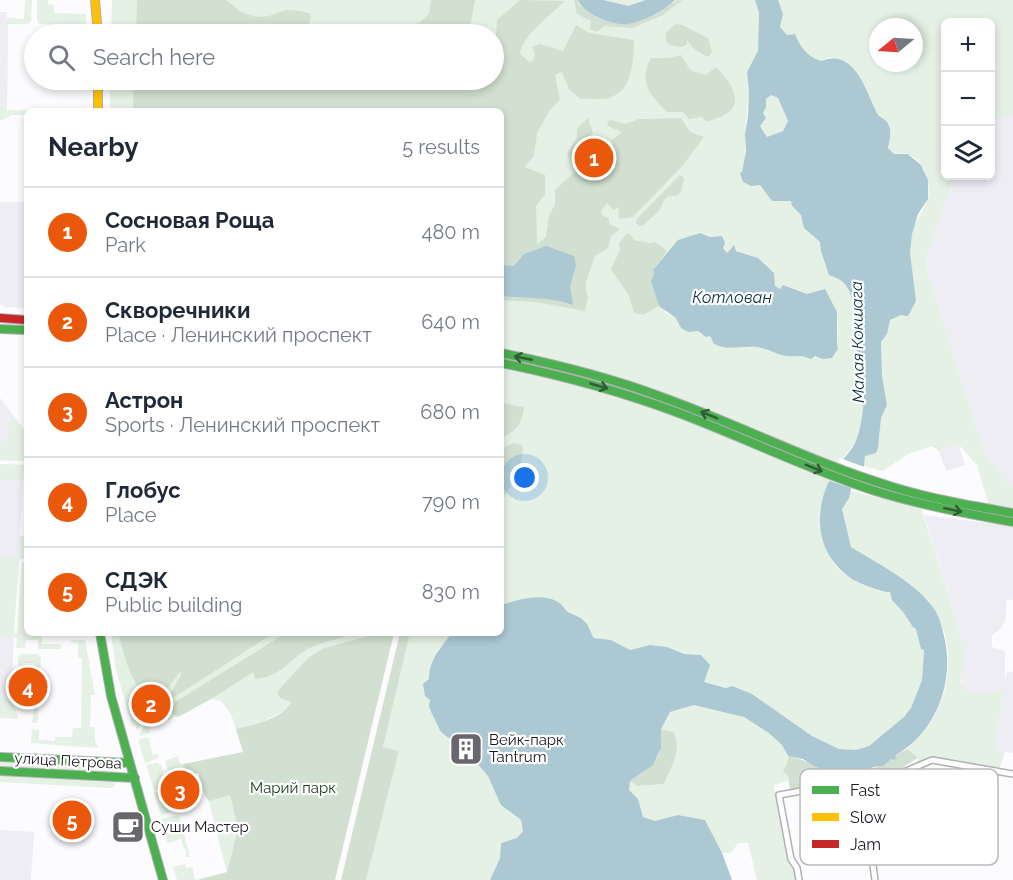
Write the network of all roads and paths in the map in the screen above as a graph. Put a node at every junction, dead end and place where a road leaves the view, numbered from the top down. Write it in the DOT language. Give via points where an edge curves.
graph roads {
  1 [pos="95,0"];
  2 [pos="101,0"];
  3 [pos="97,24"];
  4 [pos="99,24"];
  5 [pos="98,90"];
  6 [pos="98,108"];
  7 [pos="0,318"];
  8 [pos="24,320"];
  9 [pos="0,329"];
  10 [pos="24,330"];
  11 [pos="504,354"];
  12 [pos="504,364"];
  13 [pos="897,492"];
  14 [pos="1013,513"];
  15 [pos="1013,522"];
  16 [pos="101,636"];
  17 [pos="0,757"];
  18 [pos="130,763"];
  19 [pos="911,769"];
  20 [pos="984,769"];
  21 [pos="0,771"];
  22 [pos="998,771"];
  23 [pos="1013,774"];
  24 [pos="135,777"];
  25 [pos="800,791"];
  26 [pos="873,865"];
  27 [pos="163,880"];
  28 [pos="799,880"];
  29 [pos="875,880"];
  1 -- 3 [label="main road"];
  2 -- 4 [label="main road"];
  5 -- 6 [label="main road"];
  7 -- 8 [label="main road"];
  9 -- 10 [label="main road"];
  13 -- 11 [label="main road, one-way" via="679,403 560,366"];
  12 -- 13 [label="main road, one-way" via="625,394 829,475"];
  13 -- 14 [label="main road"];
  13 -- 15 [label="main road, one-way" via="939,508"];
  16 -- 18 [label="main road"];
  17 -- 18 [label="main road, улица Петрова"];
  18 -- 24 [label="main road"];
  19 -- 20 [label="street" via="932,760"];
  21 -- 24 [label="main road, улица Петрова"];
  22 -- 23 [label="street"];
  24 -- 27 [label="main road"];
  25 -- 28 [label="street" via="779,795"];
  26 -- 29 [label="street"];
}
